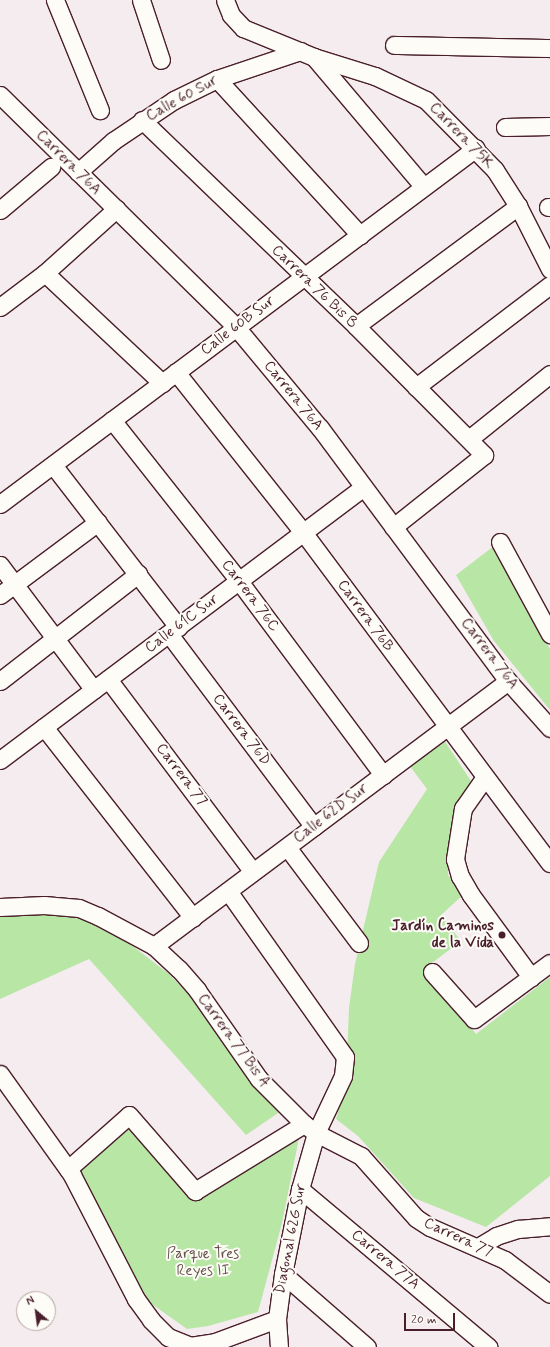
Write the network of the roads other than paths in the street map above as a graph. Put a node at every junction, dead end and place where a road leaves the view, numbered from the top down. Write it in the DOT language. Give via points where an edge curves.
graph roads {
  1 [pos="55,0"];
  2 [pos="141,0"];
  3 [pos="225,0"];
  4 [pos="394,45"];
  5 [pos="550,48"];
  6 [pos="307,54"];
  7 [pos="161,60"];
  8 [pos="217,78"];
  9 [pos="1,98"];
  10 [pos="100,110"];
  11 [pos="142,120"];
  12 [pos="550,126"];
  13 [pos="504,127"];
  14 [pos="476,148"];
  15 [pos="51,168"];
  16 [pos="78,172"];
  17 [pos="424,187"];
  18 [pos="518,206"];
  19 [pos="116,209"];
  20 [pos="0,210"];
  21 [pos="360,235"];
  22 [pos="550,269"];
  23 [pos="46,273"];
  24 [pos="303,277"];
  25 [pos="550,285"];
  26 [pos="0,307"];
  27 [pos="356,326"];
  28 [pos="236,327"];
  29 [pos="176,372"];
  30 [pos="550,374"];
  31 [pos="162,383"];
  32 [pos="416,386"];
  33 [pos="112,420"];
  34 [pos="469,440"];
  35 [pos="53,465"];
  36 [pos="363,488"];
  37 [pos="0,504"];
  38 [pos="98,522"];
  39 [pos="393,528"];
  40 [pos="303,532"];
  41 [pos="500,542"];
  42 [pos="0,565"];
  43 [pos="138,574"];
  44 [pos="239,581"];
  45 [pos="15,584"];
  46 [pos="0,595"];
  47 [pos="173,630"];
  48 [pos="550,634"];
  49 [pos="56,638"];
  50 [pos="108,679"];
  51 [pos="0,681"];
  52 [pos="508,681"];
  53 [pos="94,690"];
  54 [pos="44,727"];
  55 [pos="447,728"];
  56 [pos="550,728"];
  57 [pos="0,760"];
  58 [pos="383,775"];
  59 [pos="485,777"];
  60 [pos="314,827"];
  61 [pos="287,847"];
  62 [pos="550,863"];
  63 [pos="253,872"];
  64 [pos="228,891"];
  65 [pos="0,907"];
  66 [pos="193,918"];
  67 [pos="359,943"];
  68 [pos="154,946"];
  69 [pos="550,963"];
  70 [pos="432,972"];
  71 [pos="531,977"];
  72 [pos="0,1074"];
  73 [pos="310,1128"];
  74 [pos="68,1169"];
  75 [pos="300,1189"];
  76 [pos="550,1226"];
  77 [pos="478,1247"];
  78 [pos="283,1274"];
  79 [pos="550,1294"];
  80 [pos="277,1319"];
  81 [pos="279,1347"];
  82 [pos="367,1347"];
  83 [pos="488,1347"];
  1 -- 10 [label="street"];
  2 -- 7 [label="street"];
  3 -- 6 [label="street, Carrera 75K" via="231,15 243,28"];
  4 -- 5 [label="street"];
  6 -- 8 [label="street, Calle 60 Sur"];
  6 -- 14 [label="street, Carrera 75K" via="375,76 426,100"];
  6 -- 17 [label="street"];
  8 -- 11 [label="street, Calle 60 Sur"];
  8 -- 21 [label="street"];
  9 -- 16 [label="street, Carrera 76A"];
  11 -- 16 [label="street, Calle 60 Sur"];
  11 -- 24 [label="street, Carrera 76 Bis B"];
  12 -- 13 [label="street"];
  14 -- 17 [label="street, Calle 60B Sur"];
  14 -- 18 [label="street, Carrera 75K" via="495,170"];
  15 -- 20 [label="street"];
  16 -- 19 [label="street, Carrera 76A"];
  17 -- 21 [label="street, Calle 60B Sur"];
  18 -- 22 [label="street, Carrera 75K"];
  18 -- 27 [label="street"];
  19 -- 23 [label="street"];
  19 -- 28 [label="street, Carrera 76A"];
  21 -- 24 [label="street, Calle 60B Sur"];
  23 -- 26 [label="street"];
  23 -- 31 [label="street"];
  24 -- 27 [label="street, Carrera 76 Bis B"];
  24 -- 28 [label="street, Calle 60B Sur"];
  25 -- 32 [label="street"];
  27 -- 32 [label="street, Carrera 76 Bis B"];
  28 -- 29 [label="street, Calle 60B Sur"];
  28 -- 36 [label="street, Carrera 76A" via="294,395"];
  29 -- 31 [label="street, Calle 60B Sur"];
  29 -- 40 [label="street, Carrera 76B"];
  30 -- 34 [label="street"];
  31 -- 33 [label="street, Calle 60B Sur"];
  32 -- 34 [label="street, Carrera 76 Bis B"];
  33 -- 35 [label="street, Calle 60B Sur"];
  33 -- 44 [label="street, Carrera 76C"];
  34 -- 39 [label="street, Carrera 76 Bis B" via="484,455"];
  35 -- 37 [label="street, Calle 60B Sur"];
  35 -- 38 [label="street, Carrera 76D"];
  36 -- 39 [label="street, Carrera 76A"];
  36 -- 40 [label="street, Calle 61C Sur"];
  38 -- 43 [label="street, Carrera 76D"];
  38 -- 45 [label="street"];
  39 -- 52 [label="street, Carrera 76A"];
  40 -- 44 [label="street, Calle 61C Sur"];
  40 -- 55 [label="street, Carrera 76B"];
  41 -- 48 [label="street"];
  42 -- 45 [label="street"];
  43 -- 47 [label="street, Carrera 76D"];
  43 -- 49 [label="street"];
  44 -- 47 [label="street, Calle 61C Sur"];
  44 -- 58 [label="street, Carrera 76C"];
  45 -- 46 [label="street"];
  45 -- 49 [label="street"];
  47 -- 50 [label="street, Calle 61C Sur"];
  47 -- 60 [label="street, Carrera 76D"];
  49 -- 51 [label="street"];
  49 -- 53 [label="street"];
  50 -- 53 [label="street, Calle 61C Sur"];
  50 -- 63 [label="street, Carrera 77"];
  52 -- 55 [label="street, Calle 62D Sur"];
  52 -- 56 [label="street, Carrera 76A"];
  53 -- 54 [label="street, Calle 61C Sur"];
  54 -- 57 [label="street, Calle 61C Sur"];
  54 -- 66 [label="street"];
  55 -- 58 [label="street, Calle 62D Sur"];
  55 -- 59 [label="street, Carrera 76B"];
  58 -- 60 [label="street, Calle 62D Sur"];
  59 -- 62 [label="street, Carrera 76B"];
  59 -- 71 [label="street" via="463,808 455,859 460,876 471,895"];
  60 -- 61 [label="street, Calle 62D Sur"];
  61 -- 63 [label="street, Calle 62D Sur"];
  61 -- 67 [label="street"];
  63 -- 64 [label="street, Calle 62D Sur"];
  64 -- 66 [label="street, Calle 62D Sur"];
  64 -- 73 [label="street, Diagonal 62G Sur" via="346,1057 343,1076"];
  65 -- 68 [label="street, Carrera 77 Bis A" via="44,904 79,908"];
  66 -- 68 [label="street, Calle 62D Sur"];
  68 -- 73 [label="street, Carrera 77 Bis A" via="197,990 259,1079"];
  69 -- 71 [label="street"];
  70 -- 71 [label="street" via="474,1019"];
  72 -- 74 [label="street"];
  73 -- 74 [label="street" via="195,1191 129,1115"];
  73 -- 75 [label="street, Diagonal 62G Sur"];
  73 -- 77 [label="street, Carrera 77" via="361,1156 416,1218 430,1227"];
  74 -- 80 [label="street" via="136,1299 151,1320 168,1337 190,1346 215,1342"];
  75 -- 78 [label="street, Diagonal 62G Sur"];
  75 -- 83 [label="street, Carrera 77A"];
  76 -- 77 [label="street" via="518,1229 496,1236"];
  77 -- 79 [label="street, Carrera 77" via="505,1260"];
  78 -- 80 [label="street, Diagonal 62G Sur"];
  78 -- 82 [label="street"];
  80 -- 81 [label="street, Diagonal 62G Sur"];
}
